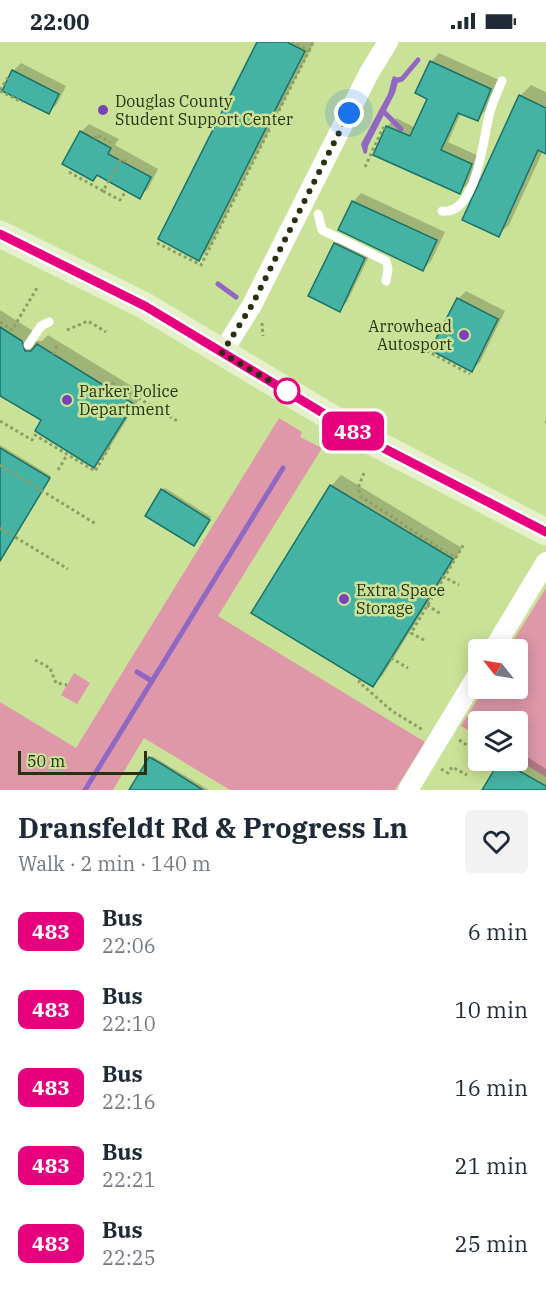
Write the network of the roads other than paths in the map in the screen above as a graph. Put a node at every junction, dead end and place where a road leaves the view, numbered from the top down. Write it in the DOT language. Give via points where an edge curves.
graph roads {
  1 [pos="388,42"];
  2 [pos="502,81"];
  3 [pos="442,211"];
  4 [pos="318,214"];
  5 [pos="0,234"];
  6 [pos="386,281"];
  7 [pos="49,322"];
  8 [pos="28,345"];
  9 [pos="222,353"];
  10 [pos="546,532"];
  11 [pos="546,562"];
  12 [pos="500,639"];
  13 [pos="468,691"];
  14 [pos="408,790"];
  1 -- 9 [label="street" via="252,305"];
  2 -- 3 [label="lane" via="488,118 483,154 462,205 453,211"];
  4 -- 6 [label="lane" via="322,230 386,261"];
  5 -- 9 [label="street" via="124,295"];
  7 -- 8 [label="lane" via="41,326"];
  9 -- 10 [label="street" via="366,439"];
  11 -- 12 [label="street"];
  13 -- 14 [label="street"];
}
